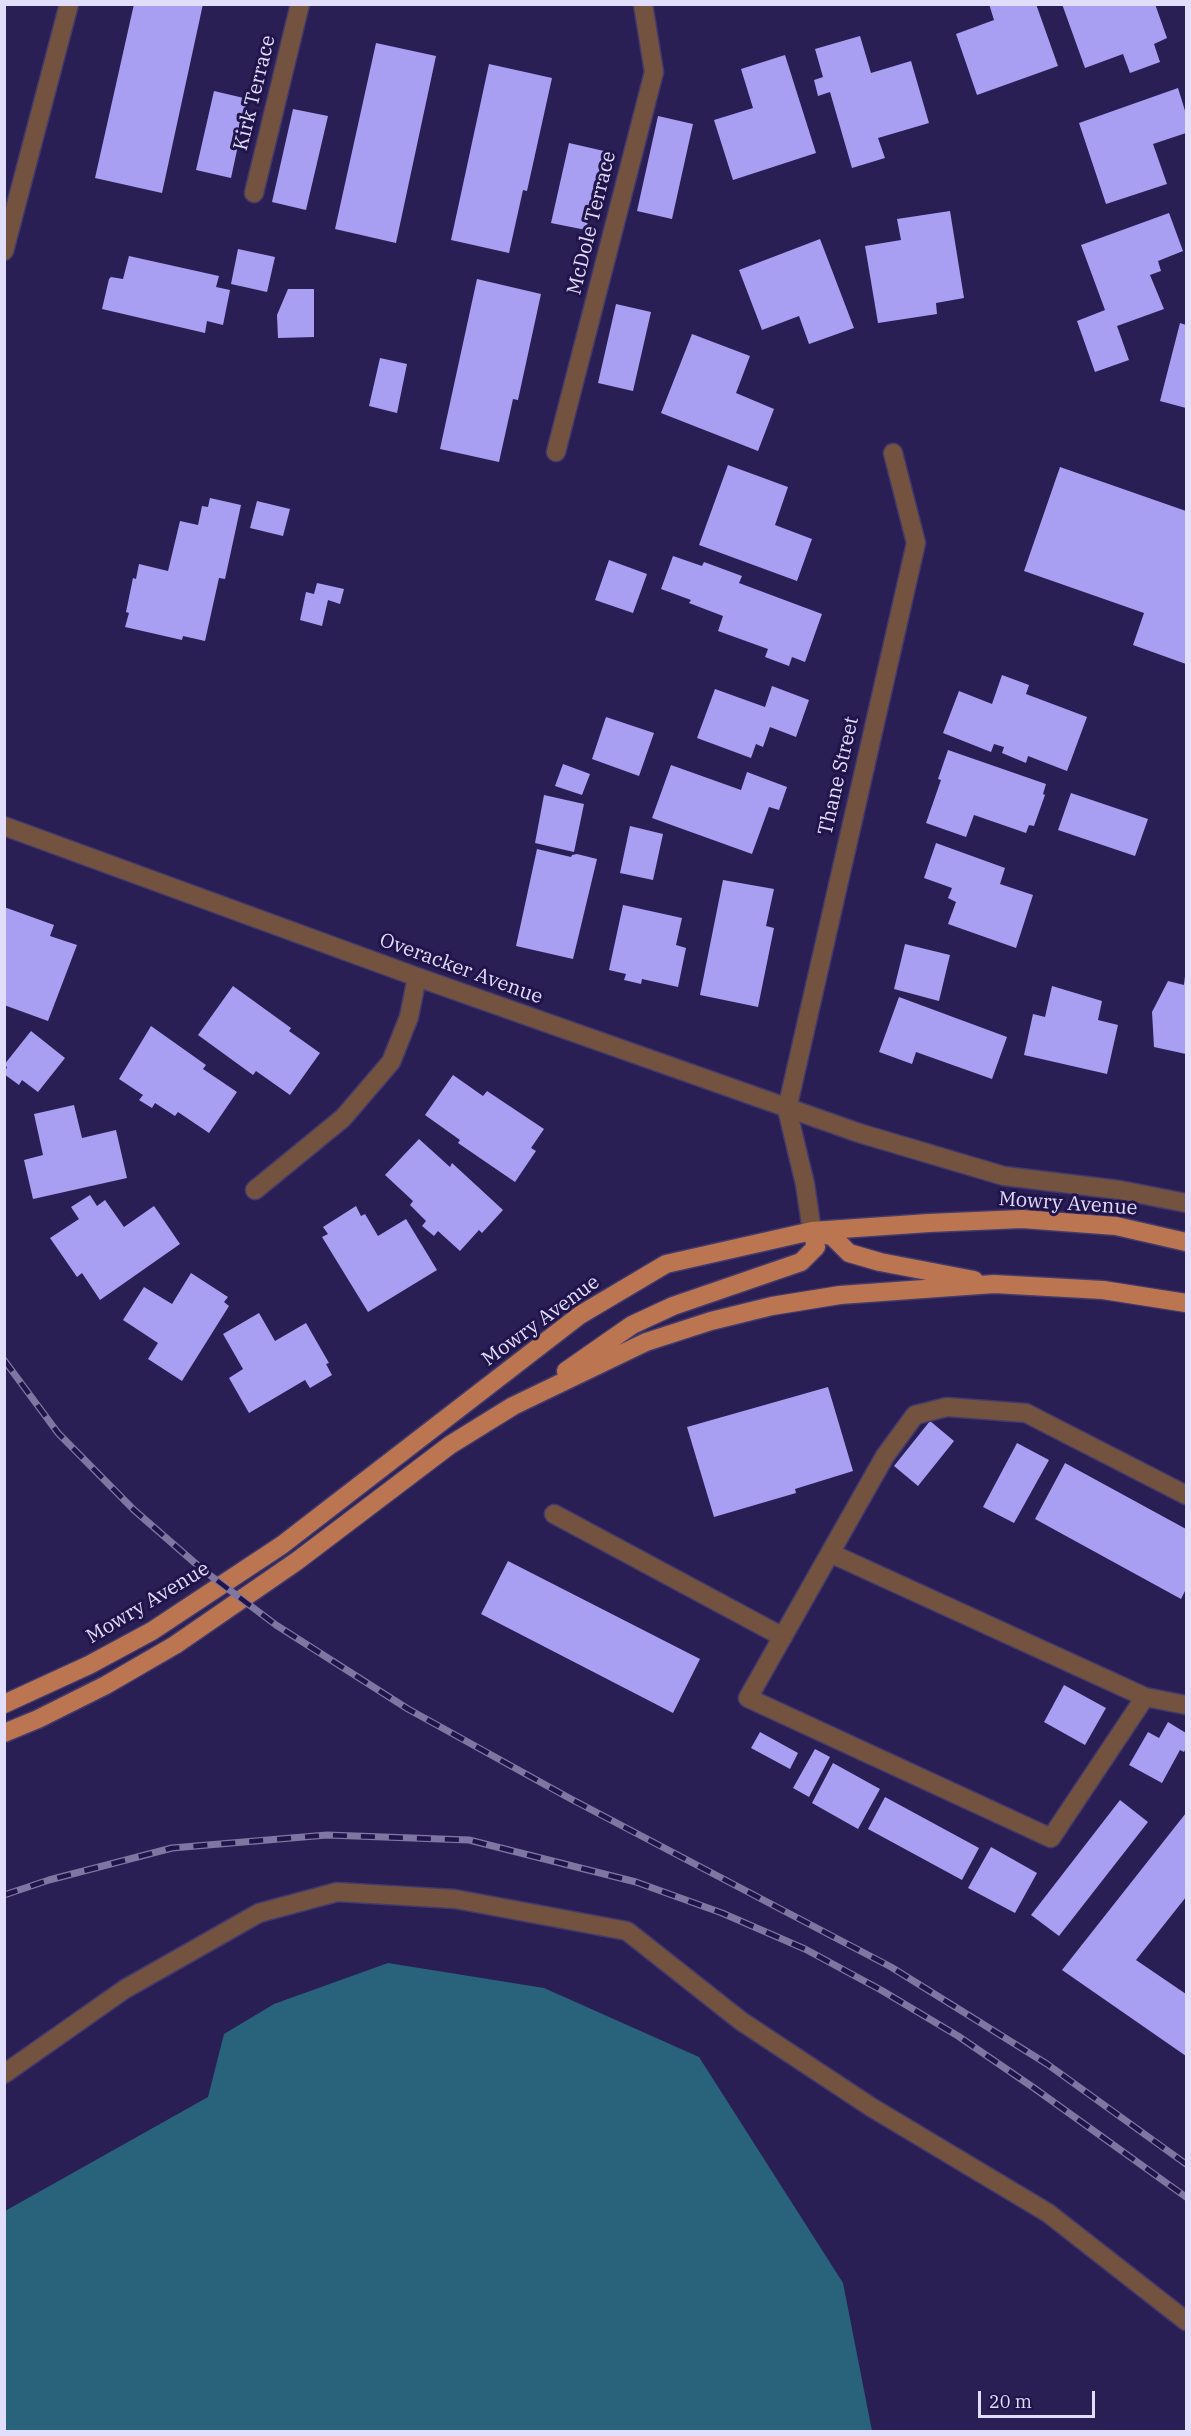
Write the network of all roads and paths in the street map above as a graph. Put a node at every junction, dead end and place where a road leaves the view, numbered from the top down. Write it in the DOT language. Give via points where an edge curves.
graph roads {
  1 [pos="69,4"];
  2 [pos="300,4"];
  3 [pos="643,4"];
  4 [pos="254,193"];
  5 [pos="4,251"];
  6 [pos="556,452"];
  7 [pos="893,453"];
  8 [pos="4,826"];
  9 [pos="417,977"];
  10 [pos="787,1109"];
  11 [pos="255,1190"];
  12 [pos="1186,1203"];
  13 [pos="812,1231"];
  14 [pos="1186,1242"];
  15 [pos="994,1284"];
  16 [pos="1186,1303"];
  17 [pos="513,1406"];
  18 [pos="1186,1495"];
  19 [pos="554,1515"];
  20 [pos="830,1553"];
  21 [pos="783,1637"];
  22 [pos="1145,1697"];
  23 [pos="4,1704"];
  24 [pos="1186,1705"];
  25 [pos="4,1733"];
  26 [pos="4,2074"];
  27 [pos="1186,2320"];
  1 -- 5 [label="street"];
  2 -- 4 [label="street, Kirk Terrace"];
  3 -- 6 [label="street, McDole Terrace" via="654,72"];
  7 -- 10 [label="street, Thane Street" via="916,543"];
  8 -- 9 [label="street, Overacker Avenue"];
  9 -- 10 [label="street, Overacker Avenue"];
  9 -- 11 [label="street" via="409,1017 391,1062 343,1118"];
  10 -- 12 [label="street, Mowry Avenue" via="1004,1176 1120,1190"];
  10 -- 13 [label="street"];
  13 -- 14 [label="main road, Mowry Avenue" via="1022,1219 1116,1226"];
  13 -- 15 [label="main road" via="833,1237 849,1253"];
  13 -- 17 [label="main road" via="816,1247 801,1262 673,1306 632,1325"];
  13 -- 23 [label="main road, Mowry Avenue" via="666,1264 580,1315 282,1545 152,1631"];
  15 -- 16 [label="main road" via="1103,1290"];
  15 -- 17 [label="main road" via="840,1296 772,1306 711,1321 646,1342"];
  17 -- 25 [label="main road" via="450,1445 297,1561 175,1645 106,1685"];
  18 -- 20 [label="street" via="1026,1413 946,1407 915,1415 885,1456"];
  19 -- 21 [label="street"];
  20 -- 21 [label="street"];
  20 -- 22 [label="street"];
  21 -- 22 [label="street" via="748,1698 1051,1838"];
  22 -- 24 [label="street"];
  26 -- 27 [label="street" via="125,1989 259,1913 337,1892 455,1899 627,1931 741,2021 871,2107 1048,2213"];
}
